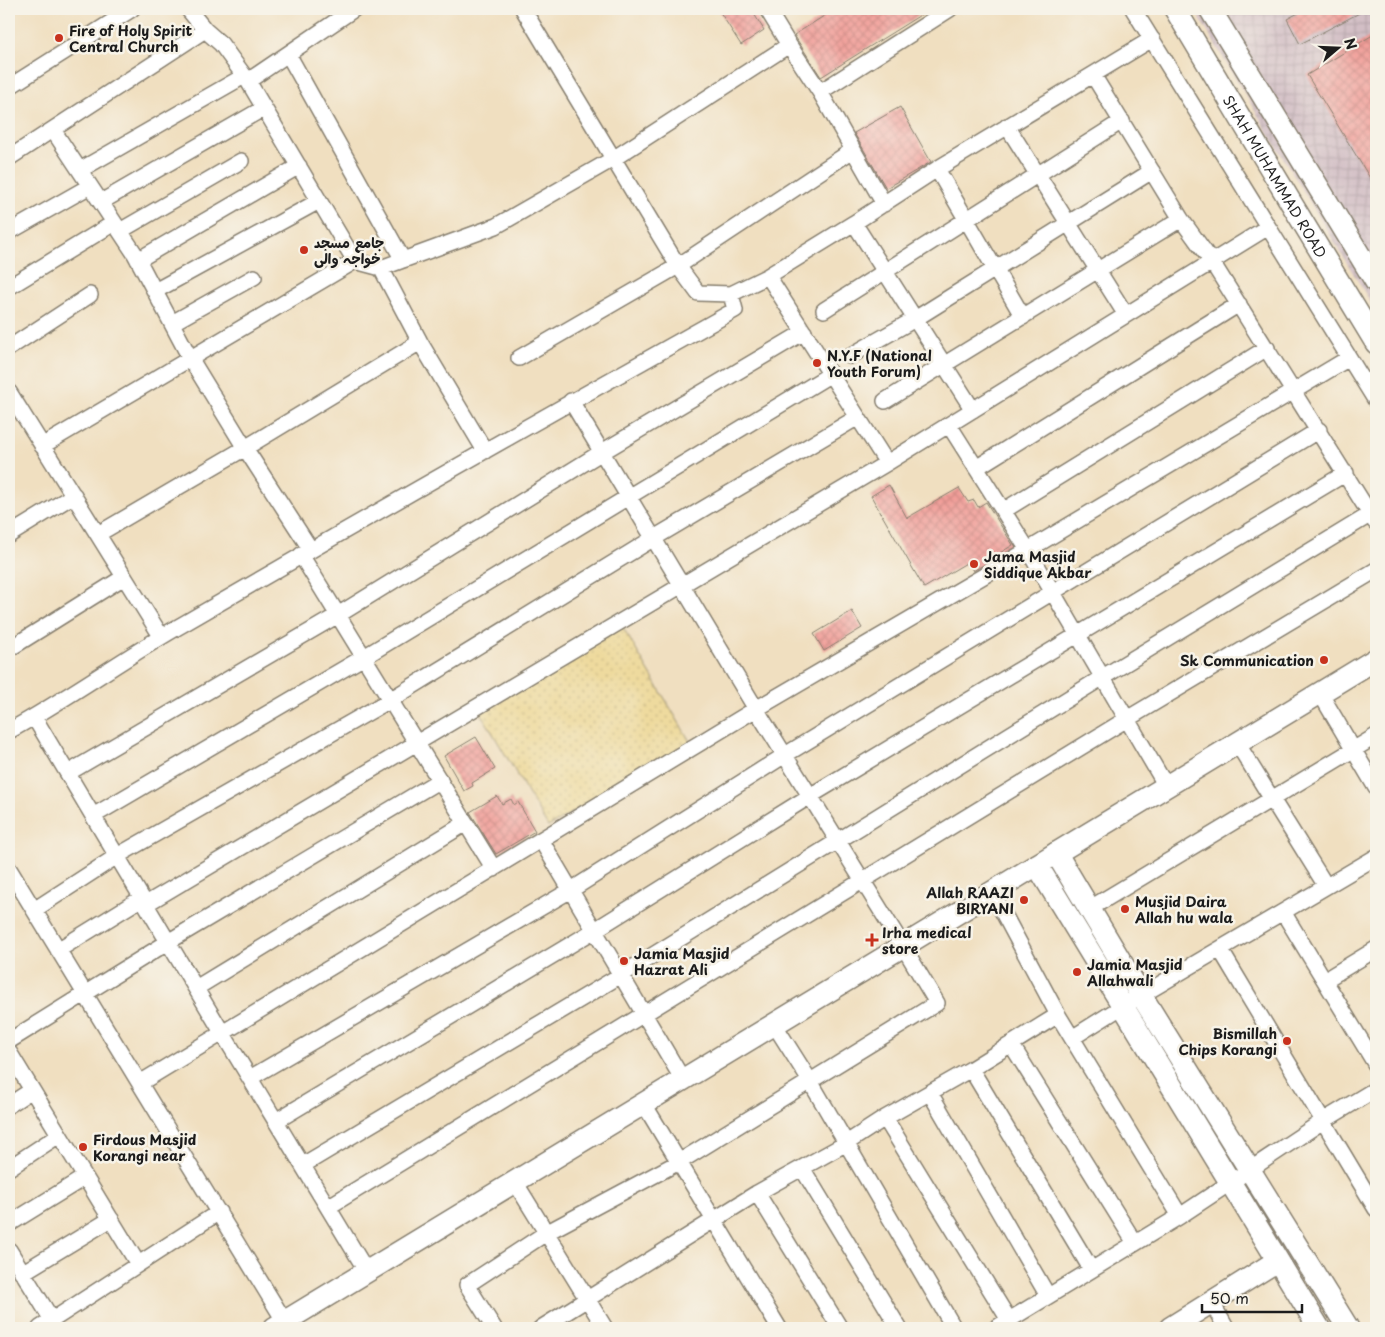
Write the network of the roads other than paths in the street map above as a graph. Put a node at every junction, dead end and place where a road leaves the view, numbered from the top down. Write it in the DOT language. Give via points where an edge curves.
graph roads {
  1 [pos="132,9"];
  2 [pos="188,9"];
  3 [pos="354,9"];
  4 [pos="523,9"];
  5 [pos="767,9"];
  6 [pos="950,9"];
  7 [pos="1133,9"];
  8 [pos="1175,9"];
  9 [pos="1210,9"];
  10 [pos="205,30"];
  11 [pos="1152,39"];
  12 [pos="789,45"];
  13 [pos="288,54"];
  14 [pos="1093,75"];
  15 [pos="246,78"];
  16 [pos="9,86"];
  17 [pos="820,92"];
  18 [pos="264,108"];
  19 [pos="1122,121"];
  20 [pos="1007,126"];
  21 [pos="53,130"];
  22 [pos="852,150"];
  23 [pos="9,158"];
  24 [pos="614,159"];
  25 [pos="241,161"];
  26 [pos="299,166"];
  27 [pos="937,169"];
  28 [pos="80,170"];
  29 [pos="1152,171"];
  30 [pos="1037,174"];
  31 [pos="90,186"];
  32 [pos="319,201"];
  33 [pos="100,202"];
  34 [pos="884,204"];
  35 [pos="1181,218"];
  36 [pos="966,220"];
  37 [pos="854,223"];
  38 [pos="1068,223"];
  39 [pos="117,227"];
  40 [pos="1268,227"];
  41 [pos="9,232"];
  42 [pos="138,260"];
  43 [pos="402,260"];
  44 [pos="355,261"];
  45 [pos="1212,262"];
  46 [pos="678,266"];
  47 [pos="382,268"];
  48 [pos="994,269"];
  49 [pos="1097,270"];
  50 [pos="884,272"];
  51 [pos="768,276"];
  52 [pos="254,277"];
  53 [pos="1376,282"];
  54 [pos="9,287"];
  55 [pos="155,291"];
  56 [pos="731,294"];
  57 [pos="90,295"];
  58 [pos="1239,304"];
  59 [pos="824,310"];
  60 [pos="1126,316"];
  61 [pos="1023,317"];
  62 [pos="915,319"];
  63 [pos="172,323"];
  64 [pos="804,332"];
  65 [pos="420,342"];
  66 [pos="1376,343"];
  67 [pos="9,348"];
  68 [pos="1267,348"];
  69 [pos="850,356"];
  70 [pos="190,358"];
  71 [pos="519,358"];
  72 [pos="1349,358"];
  73 [pos="944,365"];
  74 [pos="830,374"];
  75 [pos="1294,390"];
  76 [pos="9,392"];
  77 [pos="571,401"];
  78 [pos="884,401"];
  79 [pos="1376,401"];
  80 [pos="972,410"];
  81 [pos="14,413"];
  82 [pos="858,417"];
  83 [pos="949,425"];
  84 [pos="1318,430"];
  85 [pos="42,446"];
  86 [pos="245,448"];
  87 [pos="485,451"];
  88 [pos="602,452"];
  89 [pos="887,463"];
  90 [pos="976,468"];
  91 [pos="1346,473"];
  92 [pos="74,495"];
  93 [pos="628,496"];
  94 [pos="1003,511"];
  95 [pos="1374,519"];
  96 [pos="98,534"];
  97 [pos="9,535"];
  98 [pos="654,538"];
  99 [pos="1028,550"];
  100 [pos="306,553"];
  101 [pos="1376,570"];
  102 [pos="124,577"];
  103 [pos="682,584"];
  104 [pos="1052,592"];
  105 [pos="338,615"];
  106 [pos="1078,634"];
  107 [pos="161,636"];
  108 [pos="9,649"];
  109 [pos="364,657"];
  110 [pos="1376,658"];
  111 [pos="1103,677"];
  112 [pos="1320,693"];
  113 [pos="390,700"];
  114 [pos="756,709"];
  115 [pos="34,717"];
  116 [pos="1127,719"];
  117 [pos="9,731"];
  118 [pos="1376,736"];
  119 [pos="416,743"];
  120 [pos="1237,743"];
  121 [pos="1354,750"];
  122 [pos="785,755"];
  123 [pos="68,773"];
  124 [pos="440,780"];
  125 [pos="1166,786"];
  126 [pos="1376,788"];
  127 [pos="810,796"];
  128 [pos="1272,799"];
  129 [pos="93,816"];
  130 [pos="466,823"];
  131 [pos="541,840"];
  132 [pos="838,841"];
  133 [pos="1056,853"];
  134 [pos="117,856"];
  135 [pos="1376,857"];
  136 [pos="1037,865"];
  137 [pos="9,869"];
  138 [pos="494,869"];
  139 [pos="863,881"];
  140 [pos="1326,886"];
  141 [pos="571,890"];
  142 [pos="992,892"];
  143 [pos="144,901"];
  144 [pos="1090,909"];
  145 [pos="34,910"];
  146 [pos="1283,912"];
  147 [pos="595,930"];
  148 [pos="168,942"];
  149 [pos="903,946"];
  150 [pos="1376,948"];
  151 [pos="1220,949"];
  152 [pos="58,950"];
  153 [pos="621,975"];
  154 [pos="1325,980"];
  155 [pos="196,988"];
  156 [pos="84,993"];
  157 [pos="1141,995"];
  158 [pos="1123,1006"];
  159 [pos="644,1014"];
  160 [pos="1058,1015"];
  161 [pos="774,1024"];
  162 [pos="223,1034"];
  163 [pos="1072,1038"];
  164 [pos="1370,1040"];
  165 [pos="9,1041"];
  166 [pos="1011,1044"];
  167 [pos="9,1052"];
  168 [pos="1376,1065"];
  169 [pos="971,1069"];
  170 [pos="250,1078"];
  171 [pos="683,1080"];
  172 [pos="810,1081"];
  173 [pos="140,1083"];
  174 [pos="1376,1089"];
  175 [pos="32,1090"];
  176 [pos="930,1093"];
  177 [pos="644,1104"];
  178 [pos="9,1105"];
  179 [pos="885,1118"];
  180 [pos="276,1121"];
  181 [pos="1323,1121"];
  182 [pos="60,1135"];
  183 [pos="845,1144"];
  184 [pos="679,1162"];
  185 [pos="302,1165"];
  186 [pos="9,1168"];
  187 [pos="802,1168"];
  188 [pos="1250,1169"];
  189 [pos="85,1177"];
  190 [pos="515,1182"];
  191 [pos="1231,1182"];
  192 [pos="757,1193"];
  193 [pos="328,1207"];
  194 [pos="1376,1209"];
  195 [pos="218,1212"];
  196 [pos="1180,1216"];
  197 [pos="111,1219"];
  198 [pos="714,1221"];
  199 [pos="9,1224"];
  200 [pos="546,1233"];
  201 [pos="1134,1242"];
  202 [pos="9,1250"];
  203 [pos="1278,1261"];
  204 [pos="138,1264"];
  205 [pos="1091,1269"];
  206 [pos="22,1272"];
  207 [pos="367,1272"];
  208 [pos="1048,1296"];
  209 [pos="588,1300"];
  210 [pos="1212,1304"];
  211 [pos="1009,1320"];
  212 [pos="46,1324"];
  213 [pos="280,1325"];
  214 [pos="547,1327"];
  215 [pos="494,1328"];
  216 [pos="605,1328"];
  217 [pos="779,1328"];
  218 [pos="840,1328"];
  219 [pos="899,1328"];
  220 [pos="954,1328"];
  221 [pos="996,1328"];
  222 [pos="1170,1328"];
  223 [pos="1226,1328"];
  224 [pos="1318,1328"];
  225 [pos="1348,1328"];
  1 -- 16 [label="street"];
  2 -- 10 [label="street"];
  3 -- 13 [label="street"];
  4 -- 24 [label="street"];
  5 -- 12 [label="street"];
  6 -- 17 [label="street"];
  7 -- 11 [label="street"];
  8 -- 66 [label="street, SHAH MUHAMMAD ROAD"];
  9 -- 53 [label="street"];
  10 -- 15 [label="street" via="221,44"];
  10 -- 21 [label="street"];
  11 -- 14 [label="street"];
  11 -- 40 [label="street"];
  12 -- 17 [label="street"];
  12 -- 24 [label="street"];
  13 -- 15 [label="street"];
  13 -- 43 [label="street"];
  14 -- 19 [label="street"];
  14 -- 20 [label="street"];
  15 -- 18 [label="street"];
  15 -- 28 [label="street"];
  17 -- 22 [label="street"];
  18 -- 26 [label="street"];
  18 -- 33 [label="street"];
  19 -- 29 [label="street"];
  19 -- 30 [label="street"];
  20 -- 27 [label="street"];
  20 -- 30 [label="street"];
  21 -- 23 [label="street"];
  21 -- 28 [label="street"];
  22 -- 34 [label="street"];
  22 -- 46 [label="street"];
  24 -- 43 [label="street" via="496,226"];
  24 -- 46 [label="street"];
  25 -- 39 [label="street"];
  26 -- 32 [label="street"];
  26 -- 42 [label="street"];
  27 -- 34 [label="street"];
  27 -- 36 [label="street"];
  28 -- 31 [label="street"];
  29 -- 35 [label="street"];
  29 -- 38 [label="street"];
  30 -- 36 [label="street"];
  30 -- 38 [label="street"];
  31 -- 33 [label="street"];
  31 -- 41 [label="street"];
  32 -- 44 [label="street"];
  32 -- 55 [label="street"];
  33 -- 39 [label="street"];
  34 -- 37 [label="street"];
  35 -- 45 [label="street"];
  35 -- 49 [label="street"];
  36 -- 48 [label="street"];
  36 -- 50 [label="street"];
  37 -- 50 [label="street"];
  37 -- 51 [label="street"];
  38 -- 48 [label="street"];
  38 -- 49 [label="street"];
  39 -- 42 [label="street"];
  39 -- 54 [label="street"];
  40 -- 45 [label="street"];
  40 -- 72 [label="street"];
  42 -- 55 [label="street"];
  43 -- 47 [label="street"];
  44 -- 47 [label="street"];
  44 -- 70 [label="street"];
  45 -- 58 [label="street"];
  45 -- 60 [label="street"];
  46 -- 56 [label="street" via="698,293"];
  46 -- 71 [label="street"];
  47 -- 65 [label="street"];
  48 -- 61 [label="street"];
  48 -- 62 [label="street"];
  49 -- 60 [label="street"];
  49 -- 61 [label="street"];
  50 -- 59 [label="street"];
  50 -- 62 [label="street"];
  51 -- 56 [label="street"];
  51 -- 64 [label="street"];
  52 -- 63 [label="street"];
  55 -- 63 [label="street"];
  56 -- 77 [label="street" via="735,310"];
  57 -- 67 [label="street"];
  58 -- 68 [label="street"];
  58 -- 90 [label="street"];
  60 -- 80 [label="street"];
  61 -- 73 [label="street"];
  62 -- 69 [label="street"];
  62 -- 73 [label="street"];
  63 -- 70 [label="street"];
  64 -- 74 [label="street"];
  64 -- 88 [label="street"];
  65 -- 86 [label="street"];
  65 -- 87 [label="street"];
  68 -- 75 [label="street"];
  68 -- 94 [label="street"];
  70 -- 85 [label="street"];
  70 -- 86 [label="street"];
  72 -- 75 [label="street"];
  72 -- 79 [label="street"];
  73 -- 78 [label="street"];
  73 -- 80 [label="street"];
  74 -- 82 [label="street"];
  74 -- 93 [label="street"];
  75 -- 84 [label="street"];
  75 -- 99 [label="street"];
  76 -- 81 [label="street"];
  77 -- 87 [label="street"];
  77 -- 88 [label="street"];
  80 -- 83 [label="street"];
  81 -- 85 [label="street"];
  82 -- 89 [label="street"];
  82 -- 98 [label="street"];
  83 -- 89 [label="street"];
  83 -- 90 [label="street"];
  84 -- 91 [label="street"];
  84 -- 104 [label="street"];
  85 -- 92 [label="street"];
  86 -- 96 [label="street"];
  86 -- 100 [label="street"];
  87 -- 100 [label="street"];
  88 -- 93 [label="street"];
  88 -- 105 [label="street"];
  89 -- 103 [label="street"];
  90 -- 94 [label="street"];
  91 -- 95 [label="street"];
  91 -- 106 [label="street"];
  92 -- 96 [label="street"];
  92 -- 97 [label="street"];
  93 -- 98 [label="street"];
  93 -- 109 [label="street"];
  94 -- 99 [label="street"];
  95 -- 111 [label="street"];
  96 -- 102 [label="street"];
  98 -- 103 [label="street"];
  98 -- 113 [label="street"];
  99 -- 104 [label="street"];
  99 -- 114 [label="street"];
  100 -- 105 [label="street"];
  100 -- 107 [label="street"];
  101 -- 116 [label="street"];
  102 -- 107 [label="street"];
  102 -- 108 [label="street"];
  103 -- 114 [label="street"];
  103 -- 119 [label="street"];
  104 -- 106 [label="street"];
  104 -- 122 [label="street"];
  105 -- 109 [label="street"];
  105 -- 123 [label="street"];
  106 -- 111 [label="street"];
  106 -- 127 [label="street"];
  107 -- 115 [label="street"];
  109 -- 113 [label="street"];
  109 -- 129 [label="street"];
  110 -- 112 [label="street"];
  111 -- 116 [label="street"];
  111 -- 132 [label="street"];
  112 -- 120 [label="street"];
  112 -- 121 [label="street"];
  113 -- 119 [label="street"];
  113 -- 134 [label="street"];
  114 -- 122 [label="street"];
  114 -- 131 [label="street"];
  115 -- 117 [label="street"];
  115 -- 123 [label="street"];
  116 -- 125 [label="street"];
  116 -- 139 [label="street"];
  118 -- 121 [label="street"];
  119 -- 124 [label="street"];
  119 -- 143 [label="street"];
  120 -- 125 [label="street"];
  120 -- 128 [label="street"];
  121 -- 126 [label="street"];
  121 -- 128 [label="street"];
  122 -- 127 [label="street"];
  122 -- 141 [label="street"];
  123 -- 129 [label="street"];
  124 -- 130 [label="street"];
  124 -- 148 [label="street"];
  125 -- 133 [label="street"];
  127 -- 132 [label="street"];
  127 -- 147 [label="street"];
  128 -- 140 [label="street"];
  128 -- 144 [label="street"];
  129 -- 134 [label="street"];
  130 -- 138 [label="street"];
  130 -- 155 [label="street"];
  131 -- 138 [label="street"];
  131 -- 141 [label="street"];
  132 -- 139 [label="street"];
  132 -- 153 [label="street"];
  133 -- 136 [label="street"];
  133 -- 144 [label="street"];
  134 -- 143 [label="street"];
  134 -- 145 [label="street"];
  135 -- 140 [label="street"];
  136 -- 142 [label="street"];
  136 -- 158 [label="street"];
  137 -- 145 [label="street"];
  138 -- 162 [label="street"];
  139 -- 149 [label="street"];
  139 -- 159 [label="street"];
  140 -- 146 [label="street"];
  141 -- 147 [label="street"];
  141 -- 170 [label="street"];
  142 -- 149 [label="street"];
  142 -- 160 [label="street"];
  143 -- 148 [label="street"];
  143 -- 152 [label="street"];
  144 -- 157 [label="street"];
  145 -- 152 [label="street"];
  146 -- 151 [label="street"];
  146 -- 154 [label="street"];
  147 -- 153 [label="street"];
  147 -- 180 [label="street"];
  148 -- 155 [label="street"];
  148 -- 156 [label="street"];
  149 -- 161 [label="street"];
  149 -- 172 [label="street" via="937,1003"];
  150 -- 154 [label="street"];
  151 -- 157 [label="street"];
  151 -- 181 [label="street"];
  152 -- 156 [label="street"];
  153 -- 159 [label="street"];
  153 -- 185 [label="street"];
  154 -- 164 [label="street"];
  155 -- 162 [label="street"];
  156 -- 165 [label="street"];
  156 -- 173 [label="street"];
  157 -- 158 [label="street"];
  157 -- 188 [label="street"];
  158 -- 163 [label="street"];
  158 -- 191 [label="street"];
  159 -- 171 [label="street"];
  159 -- 193 [label="street"];
  160 -- 163 [label="street"];
  160 -- 166 [label="street"];
  161 -- 171 [label="street"];
  161 -- 172 [label="street"];
  162 -- 170 [label="street"];
  162 -- 173 [label="street"];
  163 -- 196 [label="street"];
  164 -- 168 [label="street"];
  166 -- 169 [label="street"];
  166 -- 201 [label="street"];
  167 -- 175 [label="street"];
  169 -- 176 [label="street"];
  169 -- 205 [label="street"];
  170 -- 180 [label="street"];
  171 -- 177 [label="street"];
  172 -- 183 [label="street"];
  172 -- 184 [label="street"];
  173 -- 195 [label="street"];
  174 -- 181 [label="street"];
  175 -- 178 [label="street"];
  175 -- 182 [label="street"];
  176 -- 179 [label="street"];
  176 -- 208 [label="street"];
  177 -- 184 [label="street"];
  177 -- 190 [label="street"];
  179 -- 183 [label="street"];
  179 -- 211 [label="street"];
  180 -- 185 [label="street"];
  181 -- 188 [label="street"];
  181 -- 194 [label="street"];
  182 -- 186 [label="street"];
  182 -- 189 [label="street"];
  183 -- 187 [label="street"];
  183 -- 220 [label="street"];
  184 -- 198 [label="street"];
  184 -- 200 [label="street"];
  185 -- 193 [label="street"];
  187 -- 192 [label="street"];
  187 -- 219 [label="street"];
  188 -- 191 [label="street"];
  188 -- 225 [label="street"];
  189 -- 197 [label="street"];
  189 -- 199 [label="street"];
  190 -- 200 [label="street"];
  190 -- 207 [label="street"];
  191 -- 196 [label="street"];
  191 -- 203 [label="street"];
  192 -- 198 [label="street"];
  192 -- 218 [label="street"];
  193 -- 207 [label="street"];
  195 -- 204 [label="street"];
  195 -- 213 [label="street"];
  196 -- 201 [label="street"];
  197 -- 204 [label="street"];
  197 -- 206 [label="street"];
  198 -- 209 [label="street"];
  198 -- 217 [label="street"];
  200 -- 209 [label="street"];
  200 -- 215 [label="street" via="466,1285"];
  201 -- 205 [label="street"];
  202 -- 206 [label="street"];
  203 -- 210 [label="street"];
  203 -- 224 [label="street"];
  204 -- 212 [label="street"];
  205 -- 208 [label="street"];
  206 -- 212 [label="street"];
  207 -- 213 [label="street"];
  208 -- 211 [label="street"];
  209 -- 214 [label="street"];
  209 -- 216 [label="street"];
  210 -- 222 [label="street"];
  210 -- 223 [label="street"];
  211 -- 221 [label="street"];
}
